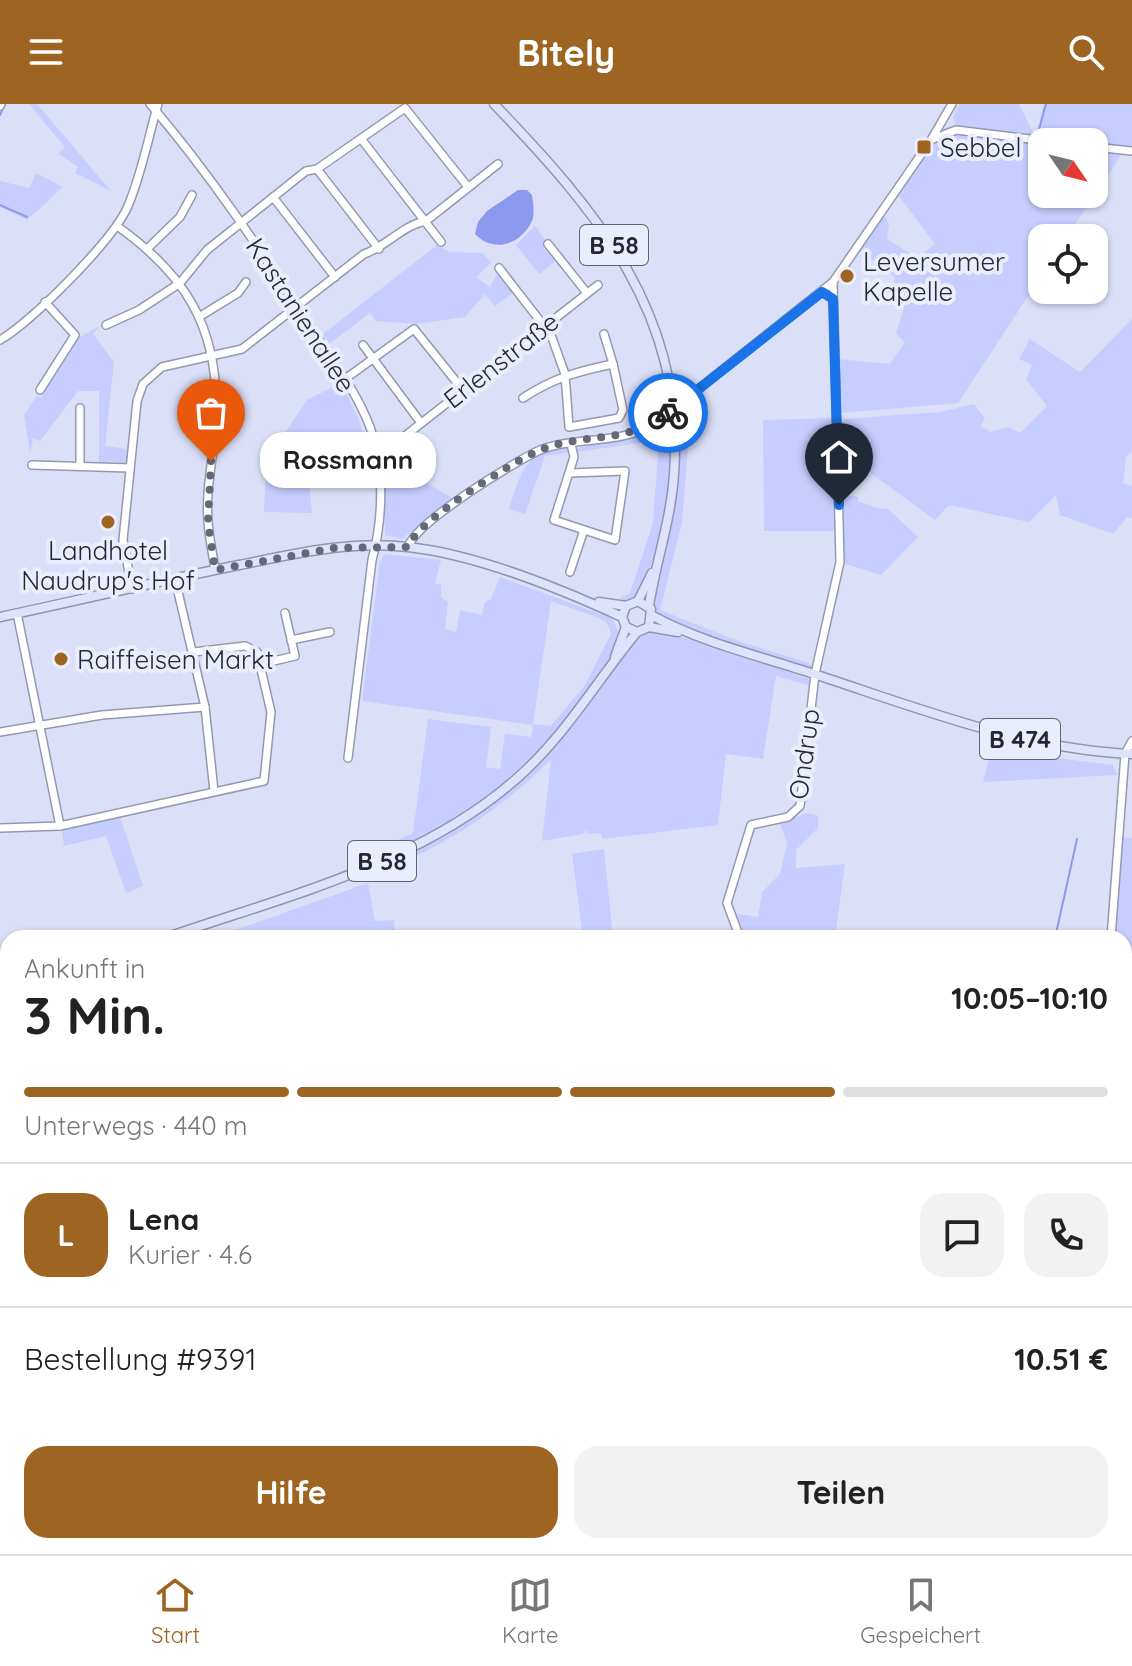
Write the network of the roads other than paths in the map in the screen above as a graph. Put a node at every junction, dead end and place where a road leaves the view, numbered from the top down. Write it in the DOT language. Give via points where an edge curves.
graph roads {
  1 [pos="494,104"];
  2 [pos="952,104"];
  3 [pos="155,106"];
  4 [pos="946,113"];
  5 [pos="956,130"];
  6 [pos="1028,139"];
  7 [pos="362,140"];
  8 [pos="931,140"];
  9 [pos="1108,148"];
  10 [pos="1132,151"];
  11 [pos="498,164"];
  12 [pos="317,169"];
  13 [pos="468,187"];
  14 [pos="192,195"];
  15 [pos="273,197"];
  16 [pos="426,221"];
  17 [pos="241,222"];
  18 [pos="117,226"];
  19 [pos="441,242"];
  20 [pos="548,244"];
  21 [pos="148,248"];
  22 [pos="379,249"];
  23 [pos="499,268"];
  24 [pos="335,277"];
  25 [pos="246,282"];
  26 [pos="833,282"];
  27 [pos="180,283"];
  28 [pos="598,285"];
  29 [pos="822,292"];
  30 [pos="587,293"];
  31 [pos="833,299"];
  32 [pos="45,302"];
  33 [pos="298,307"];
  34 [pos="199,317"];
  35 [pos="106,325"];
  36 [pos="545,325"];
  37 [pos="604,334"];
  38 [pos="0,340"];
  39 [pos="363,345"];
  40 [pos="211,356"];
  41 [pos="373,361"];
  42 [pos="613,364"];
  43 [pos="565,374"];
  44 [pos="345,379"];
  45 [pos="40,390"];
  46 [pos="463,390"];
  47 [pos="523,398"];
  48 [pos="80,408"];
  49 [pos="421,423"];
  50 [pos="571,444"];
  51 [pos="378,457"];
  52 [pos="80,464"];
  53 [pos="32,465"];
  54 [pos="130,468"];
  55 [pos="570,473"];
  56 [pos="584,530"];
  57 [pos="376,545"];
  58 [pos="408,547"];
  59 [pos="661,554"];
  60 [pos="215,570"];
  61 [pos="570,572"];
  62 [pos="175,579"];
  63 [pos="132,589"];
  64 [pos="587,600"];
  65 [pos="638,601"];
  66 [pos="626,606"];
  67 [pos="649,606"];
  68 [pos="17,613"];
  69 [pos="285,613"];
  70 [pos="653,616"];
  71 [pos="0,617"];
  72 [pos="622,617"];
  73 [pos="626,627"];
  74 [pos="649,627"];
  75 [pos="330,632"];
  76 [pos="637,632"];
  77 [pos="698,636"];
  78 [pos="291,640"];
  79 [pos="194,652"];
  80 [pos="261,664"];
  81 [pos="608,672"];
  82 [pos="815,674"];
  83 [pos="205,707"];
  84 [pos="42,725"];
  85 [pos="0,732"];
  86 [pos="1132,741"];
  87 [pos="1128,754"];
  88 [pos="348,758"];
  89 [pos="214,791"];
  90 [pos="60,826"];
  91 [pos="0,828"];
  92 [pos="187,930"];
  93 [pos="737,930"];
  94 [pos="1112,930"];
  1 -- 59 [label="main road, B 58" via="591,211 629,269 654,326 668,376 674,429 673,484"];
  2 -- 4 [label="street"];
  3 -- 17 [label="street, Kastanienallee"];
  3 -- 18 [label="street" via="135,189"];
  4 -- 5 [label="street"];
  4 -- 8 [label="street"];
  5 -- 6 [label="street"];
  5 -- 8 [label="street"];
  7 -- 12 [label="street"];
  7 -- 13 [label="street" via="405,108"];
  7 -- 16 [label="street"];
  8 -- 26 [label="street"];
  9 -- 10 [label="street"];
  11 -- 13 [label="street"];
  12 -- 15 [label="street" via="306,171"];
  12 -- 22 [label="street"];
  13 -- 16 [label="street"];
  14 -- 21 [label="street" via="180,217"];
  15 -- 17 [label="street"];
  15 -- 24 [label="street"];
  16 -- 19 [label="street"];
  16 -- 22 [label="street" via="414,223"];
  17 -- 27 [label="street" via="207,250"];
  17 -- 33 [label="street, Kastanienallee"];
  18 -- 21 [label="street"];
  18 -- 32 [label="street"];
  20 -- 30 [label="street"];
  21 -- 27 [label="street"];
  22 -- 24 [label="street"];
  23 -- 36 [label="street"];
  24 -- 33 [label="street"];
  25 -- 34 [label="street" via="238,293"];
  26 -- 29 [label="street"];
  26 -- 31 [label="street"];
  27 -- 34 [label="street"];
  27 -- 35 [label="street"];
  28 -- 30 [label="street, Erlenstraße"];
  29 -- 31 [label="street"];
  29 -- 50 [label="street, bridge" via="653,424"];
  30 -- 36 [label="street, Erlenstraße"];
  31 -- 82 [label="street" via="840,562"];
  32 -- 38 [label="street"];
  32 -- 45 [label="street" via="75,335"];
  33 -- 40 [label="street" via="242,349"];
  33 -- 44 [label="street, Kastanienallee"];
  34 -- 40 [label="street"];
  36 -- 43 [label="street"];
  36 -- 46 [label="street, Erlenstraße"];
  37 -- 42 [label="street"];
  39 -- 41 [label="street"];
  40 -- 54 [label="street" via="162,367 143,384"];
  40 -- 60 [label="street" via="216,412 208,522"];
  41 -- 44 [label="street"];
  41 -- 46 [label="street" via="414,329"];
  41 -- 49 [label="street"];
  42 -- 43 [label="street"];
  42 -- 43 [label="street" via="622,415 569,427"];
  43 -- 47 [label="street"];
  44 -- 51 [label="street, Kastanienallee"];
  46 -- 49 [label="street, Erlenstraße"];
  48 -- 52 [label="street"];
  49 -- 51 [label="street, Erlenstraße"];
  50 -- 55 [label="street"];
  50 -- 58 [label="street" via="541,450 460,499 412,537"];
  51 -- 57 [label="street, Kastanienallee"];
  52 -- 53 [label="street"];
  52 -- 54 [label="street"];
  54 -- 63 [label="street" via="123,540"];
  55 -- 56 [label="street" via="554,520"];
  55 -- 56 [label="street" via="625,471 615,540"];
  56 -- 61 [label="street"];
  57 -- 58 [label="main road"];
  57 -- 60 [label="main road"];
  57 -- 88 [label="street, Kastanienallee"];
  58 -- 64 [label="main road"];
  59 -- 65 [label="main road, B 58"];
  59 -- 67 [label="main road, B 58"];
  60 -- 62 [label="main road"];
  62 -- 63 [label="main road"];
  62 -- 79 [label="street"];
  63 -- 68 [label="main road"];
  64 -- 66 [label="main road"];
  64 -- 72 [label="main road"];
  65 -- 66 [label="main road"];
  65 -- 67 [label="main road"];
  66 -- 72 [label="main road"];
  67 -- 70 [label="main road"];
  68 -- 71 [label="main road"];
  68 -- 84 [label="street"];
  69 -- 78 [label="street"];
  70 -- 74 [label="main road"];
  70 -- 77 [label="main road, B 474"];
  72 -- 73 [label="main road"];
  73 -- 76 [label="main road"];
  73 -- 81 [label="main road, B 58"];
  74 -- 76 [label="main road"];
  74 -- 77 [label="main road, B 474"];
  75 -- 78 [label="street"];
  76 -- 81 [label="main road, B 58"];
  77 -- 82 [label="main road, B 474"];
  78 -- 80 [label="street" via="295,656"];
  79 -- 80 [label="street" via="249,647"];
  79 -- 83 [label="street"];
  80 -- 89 [label="street" via="271,712 264,781"];
  81 -- 92 [label="main road, B 58" via="575,718 524,772 461,820 381,861"];
  82 -- 87 [label="main road, B 474" via="1031,742"];
  82 -- 93 [label="street, Ondrup" via="800,806 788,817 751,825 727,903"];
  83 -- 84 [label="street"];
  83 -- 89 [label="street"];
  84 -- 85 [label="street"];
  84 -- 90 [label="street"];
  86 -- 87 [label="street"];
  87 -- 94 [label="street"];
  89 -- 90 [label="street"];
  90 -- 91 [label="street"];
}
